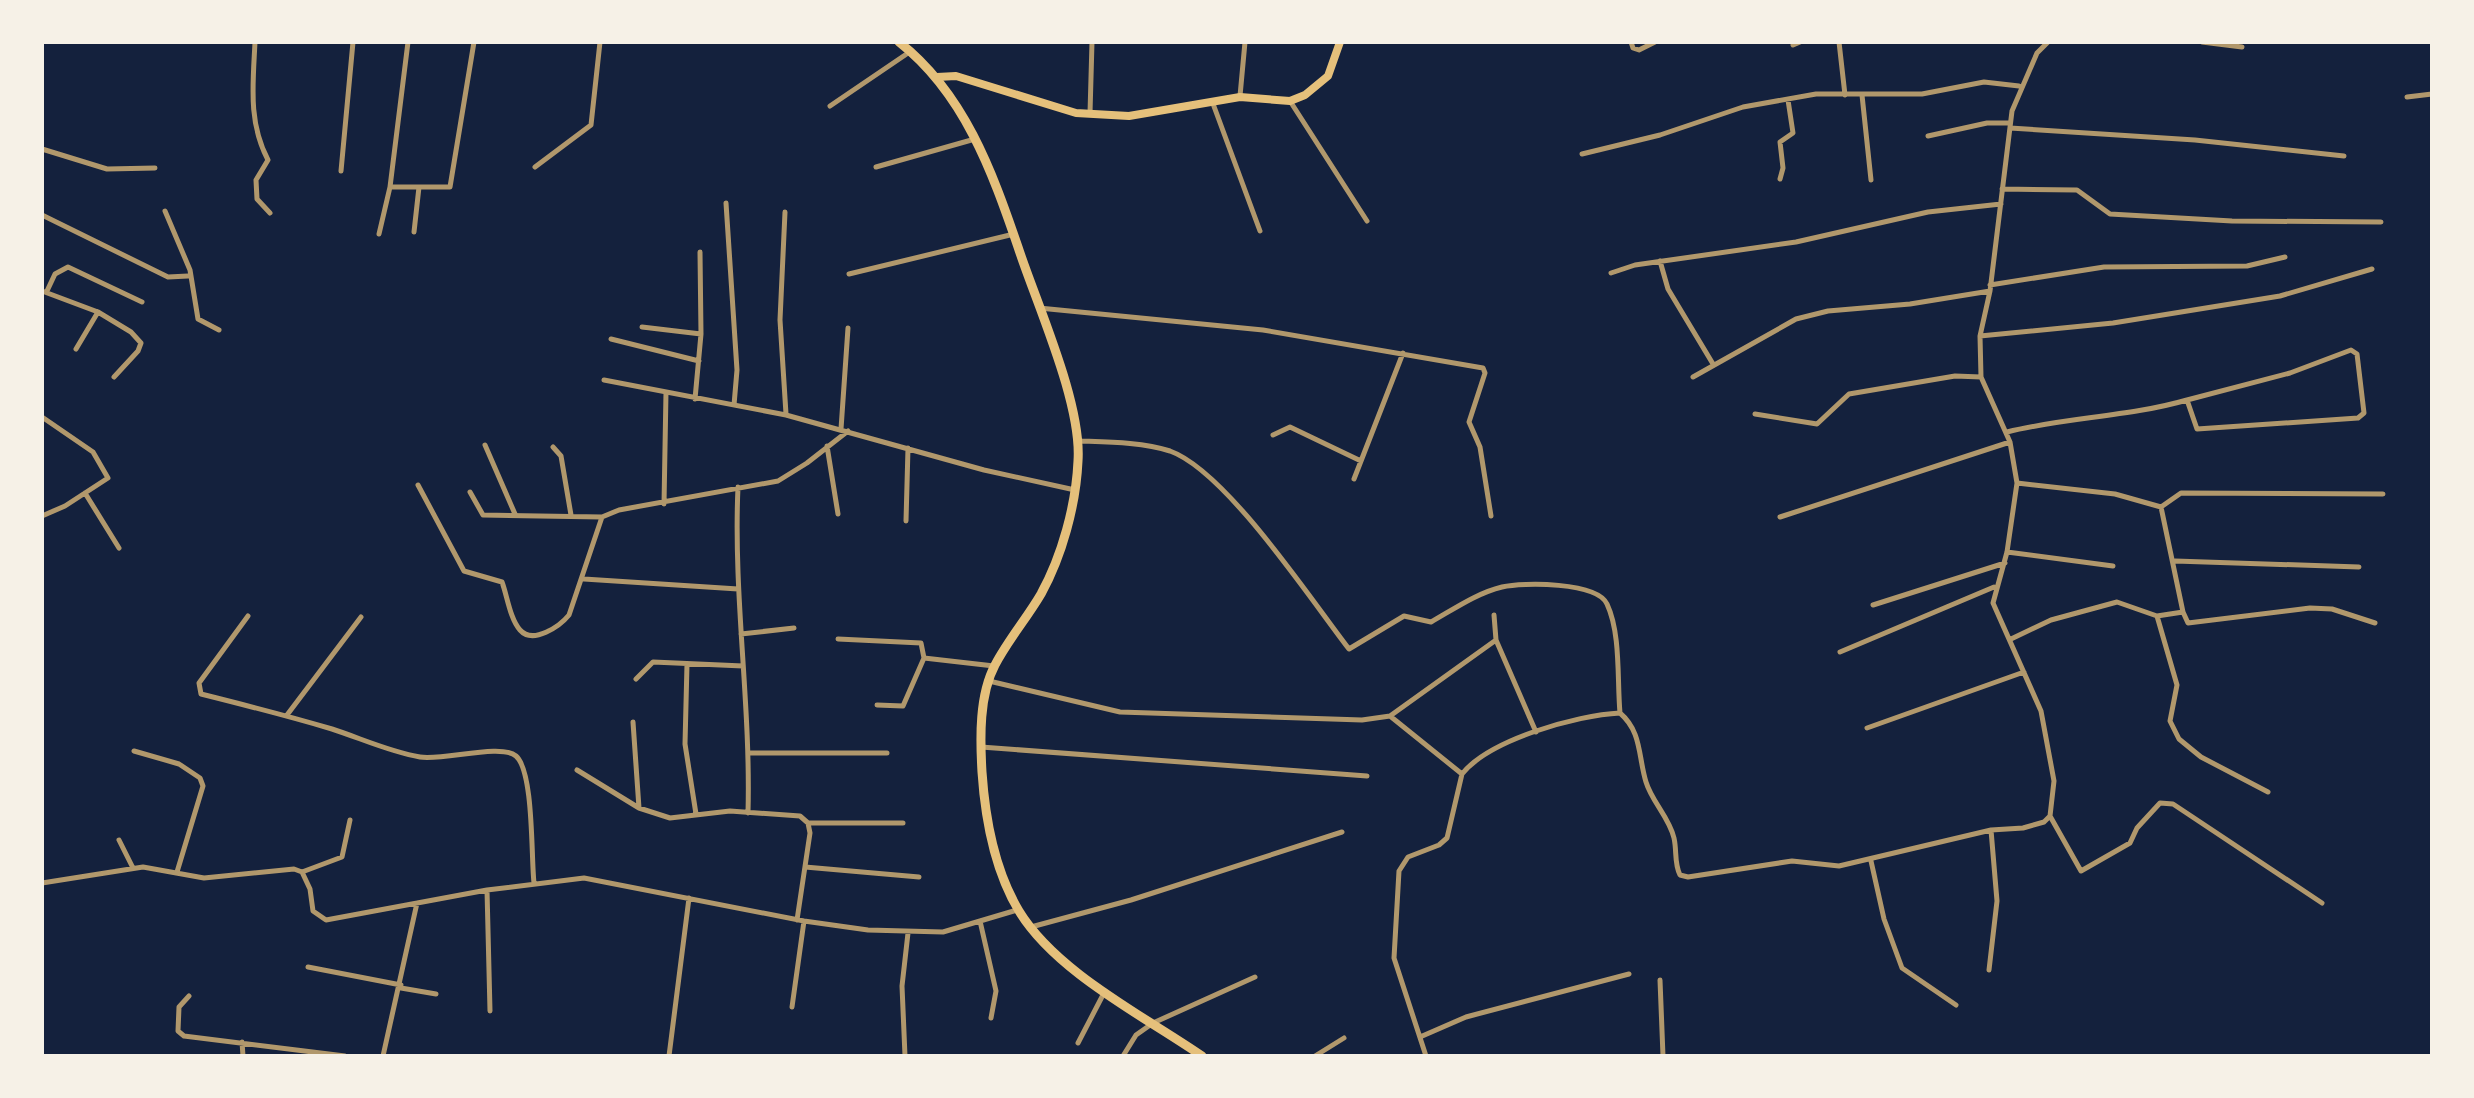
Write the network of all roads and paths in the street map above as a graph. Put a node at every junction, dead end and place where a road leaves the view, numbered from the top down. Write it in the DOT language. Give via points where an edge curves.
graph roads {
  1 [pos="255,42"];
  2 [pos="353,42"];
  3 [pos="408,42"];
  4 [pos="474,42"];
  5 [pos="600,42"];
  6 [pos="899,42"];
  7 [pos="1092,42"];
  8 [pos="1245,42"];
  9 [pos="1340,42"];
  10 [pos="1631,42"];
  11 [pos="1655,42"];
  12 [pos="1839,42"];
  13 [pos="2048,42"];
  14 [pos="2202,42"];
  15 [pos="2242,47"];
  16 [pos="911,51"];
  17 [pos="937,77"];
  18 [pos="2020,86"];
  19 [pos="2432,94"];
  20 [pos="1845,95"];
  21 [pos="1862,95"];
  22 [pos="1240,97"];
  23 [pos="2407,97"];
  24 [pos="1212,100"];
  25 [pos="1788,100"];
  26 [pos="1290,101"];
  27 [pos="830,106"];
  28 [pos="1090,115"];
  29 [pos="2010,126"];
  30 [pos="1928,136"];
  31 [pos="976,138"];
  32 [pos="42,149"];
  33 [pos="1582,154"];
  34 [pos="2344,156"];
  35 [pos="535,167"];
  36 [pos="876,167"];
  37 [pos="155,168"];
  38 [pos="341,171"];
  39 [pos="1780,179"];
  40 [pos="1871,180"];
  41 [pos="390,187"];
  42 [pos="419,187"];
  43 [pos="2002,189"];
  44 [pos="726,203"];
  45 [pos="2001,204"];
  46 [pos="165,211"];
  47 [pos="785,212"];
  48 [pos="270,213"];
  49 [pos="42,215"];
  50 [pos="1367,221"];
  51 [pos="2381,222"];
  52 [pos="1260,231"];
  53 [pos="414,232"];
  54 [pos="379,234"];
  55 [pos="1014,234"];
  56 [pos="700,252"];
  57 [pos="2285,257"];
  58 [pos="1660,261"];
  59 [pos="2372,269"];
  60 [pos="1611,273"];
  61 [pos="849,274"];
  62 [pos="188,276"];
  63 [pos="1990,288"];
  64 [pos="44,291"];
  65 [pos="142,302"];
  66 [pos="1038,308"];
  67 [pos="98,312"];
  68 [pos="642,327"];
  69 [pos="848,328"];
  70 [pos="219,330"];
  71 [pos="701,334"];
  72 [pos="1980,336"];
  73 [pos="611,339"];
  74 [pos="76,349"];
  75 [pos="1403,353"];
  76 [pos="699,361"];
  77 [pos="1713,364"];
  78 [pos="114,377"];
  79 [pos="1693,377"];
  80 [pos="1981,377"];
  81 [pos="604,380"];
  82 [pos="666,392"];
  83 [pos="695,399"];
  84 [pos="2187,400"];
  85 [pos="734,405"];
  86 [pos="1755,414"];
  87 [pos="786,415"];
  88 [pos="43,418"];
  89 [pos="841,429"];
  90 [pos="849,430"];
  91 [pos="2007,432"];
  92 [pos="1273,435"];
  93 [pos="1079,441"];
  94 [pos="2010,442"];
  95 [pos="485,445"];
  96 [pos="827,446"];
  97 [pos="553,447"];
  98 [pos="908,448"];
  99 [pos="1361,461"];
  100 [pos="1354,479"];
  101 [pos="2017,483"];
  102 [pos="418,485"];
  103 [pos="738,487"];
  104 [pos="1075,490"];
  105 [pos="470,492"];
  106 [pos="85,493"];
  107 [pos="2383,494"];
  108 [pos="664,504"];
  109 [pos="2161,507"];
  110 [pos="515,514"];
  111 [pos="838,514"];
  112 [pos="571,515"];
  113 [pos="42,516"];
  114 [pos="1491,516"];
  115 [pos="602,517"];
  116 [pos="1780,517"];
  117 [pos="906,521"];
  118 [pos="119,548"];
  119 [pos="2007,552"];
  120 [pos="2175,561"];
  121 [pos="2005,563"];
  122 [pos="2113,566"];
  123 [pos="2359,567"];
  124 [pos="584,579"];
  125 [pos="1995,587"];
  126 [pos="738,589"];
  127 [pos="1873,605"];
  128 [pos="2183,612"];
  129 [pos="1494,615"];
  130 [pos="248,616"];
  131 [pos="2157,616"];
  132 [pos="361,617"];
  133 [pos="2375,623"];
  134 [pos="794,628"];
  135 [pos="741,634"];
  136 [pos="838,639"];
  137 [pos="2011,639"];
  138 [pos="1496,640"];
  139 [pos="1840,652"];
  140 [pos="924,658"];
  141 [pos="687,664"];
  142 [pos="743,666"];
  143 [pos="994,666"];
  144 [pos="2024,672"];
  145 [pos="636,679"];
  146 [pos="989,681"];
  147 [pos="877,705"];
  148 [pos="1620,713"];
  149 [pos="287,715"];
  150 [pos="1390,716"];
  151 [pos="633,722"];
  152 [pos="1867,728"];
  153 [pos="1536,732"];
  154 [pos="981,747"];
  155 [pos="134,751"];
  156 [pos="750,753"];
  157 [pos="887,753"];
  158 [pos="577,770"];
  159 [pos="1462,774"];
  160 [pos="1367,776"];
  161 [pos="2268,792"];
  162 [pos="639,808"];
  163 [pos="748,813"];
  164 [pos="696,814"];
  165 [pos="2050,816"];
  166 [pos="350,820"];
  167 [pos="808,823"];
  168 [pos="903,823"];
  169 [pos="1991,830"];
  170 [pos="1342,832"];
  171 [pos="119,840"];
  172 [pos="1871,861"];
  173 [pos="805,867"];
  174 [pos="133,868"];
  175 [pos="177,872"];
  176 [pos="302,872"];
  177 [pos="919,877"];
  178 [pos="42,883"];
  179 [pos="534,883"];
  180 [pos="487,890"];
  181 [pos="689,898"];
  182 [pos="417,903"];
  183 [pos="2322,903"];
  184 [pos="1018,909"];
  185 [pos="800,920"];
  186 [pos="980,921"];
  187 [pos="1031,927"];
  188 [pos="908,933"];
  189 [pos="308,967"];
  190 [pos="1989,970"];
  191 [pos="1629,974"];
  192 [pos="1255,977"];
  193 [pos="1660,980"];
  194 [pos="401,987"];
  195 [pos="1105,990"];
  196 [pos="436,994"];
  197 [pos="189,996"];
  198 [pos="1956,1005"];
  199 [pos="792,1007"];
  200 [pos="490,1011"];
  201 [pos="991,1018"];
  202 [pos="1153,1023"];
  203 [pos="1419,1037"];
  204 [pos="1344,1038"];
  205 [pos="242,1042"];
  206 [pos="1078,1043"];
  207 [pos="243,1056"];
  208 [pos="344,1056"];
  209 [pos="383,1056"];
  210 [pos="669,1056"];
  211 [pos="905,1056"];
  212 [pos="1123,1056"];
  213 [pos="1202,1056"];
  214 [pos="1315,1056"];
  215 [pos="1426,1056"];
  216 [pos="1663,1056"];
  1 -- 48 [label="street" via="252,104 256,138 268,160 256,180 257,199"];
  2 -- 38 [label="street"];
  3 -- 41 [label="street"];
  4 -- 42 [label="street" via="450,187"];
  5 -- 35 [label="street" via="591,125"];
  6 -- 16 [label="main road"];
  7 -- 28 [label="street"];
  8 -- 22 [label="street"];
  9 -- 26 [label="main road" via="1328,76"];
  10 -- 11 [label="street" via="1639,50"];
  12 -- 20 [label="street"];
  13 -- 18 [label="street"];
  14 -- 15 [label="street"];
  16 -- 17 [label="main road"];
  16 -- 27 [label="street"];
  17 -- 28 [label="main road" via="956,76"];
  17 -- 31 [label="main road"];
  18 -- 21 [label="street" via="1984,82 1922,94"];
  18 -- 29 [label="street"];
  19 -- 23 [label="street"];
  20 -- 21 [label="street"];
  20 -- 25 [label="street"];
  21 -- 40 [label="street"];
  22 -- 24 [label="main road"];
  22 -- 26 [label="main road"];
  24 -- 28 [label="main road" via="1129,116"];
  24 -- 52 [label="street"];
  25 -- 33 [label="street" via="1743,107"];
  25 -- 39 [label="street" via="1793,133 1780,142"];
  26 -- 50 [label="street"];
  29 -- 30 [label="street" via="1987,123"];
  29 -- 34 [label="street"];
  29 -- 43 [label="street"];
  31 -- 36 [label="street"];
  31 -- 55 [label="main road"];
  32 -- 37 [label="street" via="107,169"];
  41 -- 42 [label="street"];
  41 -- 54 [label="street"];
  42 -- 53 [label="street"];
  43 -- 45 [label="street"];
  43 -- 51 [label="street" via="2077,190 2110,214"];
  44 -- 85 [label="street" via="737,370"];
  45 -- 58 [label="street" via="1928,212 1796,242"];
  45 -- 63 [label="street"];
  46 -- 62 [label="street"];
  47 -- 87 [label="street" via="780,320"];
  49 -- 62 [label="street" via="168,277"];
  55 -- 61 [label="street"];
  55 -- 66 [label="main road"];
  56 -- 71 [label="street"];
  57 -- 63 [label="street" via="2247,266 2104,267"];
  58 -- 60 [label="street"];
  58 -- 77 [label="street" via="1673,299"];
  59 -- 72 [label="street" via="2280,296 2113,323"];
  62 -- 70 [label="street" via="198,319"];
  63 -- 72 [label="street"];
  63 -- 77 [label="street" via="1796,319"];
  64 -- 65 [label="street" via="55,274 68,267"];
  64 -- 67 [label="street"];
  66 -- 75 [label="street" via="1263,330"];
  66 -- 93 [label="main road"];
  67 -- 74 [label="street"];
  67 -- 78 [label="street" via="141,343"];
  68 -- 71 [label="street"];
  69 -- 89 [label="street"];
  71 -- 76 [label="street"];
  72 -- 80 [label="street"];
  73 -- 76 [label="street"];
  75 -- 99 [label="street"];
  75 -- 114 [label="street" via="1483,368 1469,422 1480,447"];
  76 -- 83 [label="street"];
  77 -- 79 [label="street"];
  80 -- 86 [label="street" via="1955,376 1849,394 1817,424"];
  80 -- 91 [label="street"];
  81 -- 82 [label="street"];
  82 -- 83 [label="street"];
  82 -- 108 [label="street"];
  83 -- 85 [label="street"];
  84 -- 84 [label="street" via="2290,373 2351,350 2357,354 2364,413 2358,418 2197,429"];
  84 -- 91 [label="street" via="2141,413 2087,415"];
  85 -- 87 [label="street"];
  87 -- 89 [label="street"];
  88 -- 106 [label="street" via="93,452 108,478"];
  89 -- 90 [label="street"];
  90 -- 96 [label="street"];
  90 -- 98 [label="street"];
  91 -- 94 [label="street"];
  92 -- 99 [label="street" via="1290,427"];
  93 -- 104 [label="main road"];
  93 -- 148 [label="street" via="1169,451 1186,460 1230,498 1349,649 1404,616 1431,622 1504,586 1558,585 1593,591 1606,601 1613,630"];
  94 -- 101 [label="street"];
  94 -- 116 [label="street"];
  95 -- 110 [label="street"];
  96 -- 103 [label="street" via="778,481"];
  96 -- 111 [label="street"];
  97 -- 112 [label="street" via="561,456"];
  98 -- 104 [label="street"];
  98 -- 117 [label="street"];
  99 -- 100 [label="street"];
  101 -- 109 [label="street" via="2115,494"];
  101 -- 119 [label="street"];
  102 -- 124 [label="street" via="464,571 502,582 519,629 526,634 545,633 562,624"];
  103 -- 108 [label="street"];
  103 -- 126 [label="street"];
  104 -- 143 [label="main road" via="1059,554 1042,593"];
  105 -- 110 [label="street" via="483,515"];
  106 -- 113 [label="street"];
  106 -- 118 [label="street"];
  107 -- 109 [label="street" via="2181,493"];
  108 -- 115 [label="street"];
  109 -- 120 [label="street"];
  110 -- 112 [label="street"];
  112 -- 115 [label="street"];
  115 -- 124 [label="street"];
  119 -- 121 [label="street"];
  119 -- 122 [label="street"];
  120 -- 123 [label="street"];
  120 -- 128 [label="street"];
  121 -- 125 [label="street"];
  121 -- 127 [label="street"];
  124 -- 126 [label="street"];
  125 -- 137 [label="street" via="1993,603"];
  125 -- 139 [label="street"];
  126 -- 135 [label="street"];
  128 -- 131 [label="street"];
  128 -- 133 [label="street" via="2188,623 2332,609"];
  129 -- 138 [label="street"];
  130 -- 149 [label="street" via="198,688 201,694"];
  131 -- 137 [label="street" via="2117,602 2051,620"];
  131 -- 161 [label="street" via="2177,685 2170,721 2179,739 2201,757"];
  132 -- 149 [label="street"];
  134 -- 135 [label="street"];
  135 -- 142 [label="street"];
  136 -- 140 [label="street" via="921,643"];
  137 -- 144 [label="street"];
  138 -- 150 [label="street"];
  138 -- 153 [label="street"];
  140 -- 143 [label="street"];
  140 -- 147 [label="street" via="903,706"];
  141 -- 142 [label="street"];
  141 -- 145 [label="street" via="653,662"];
  141 -- 164 [label="street" via="685,744"];
  142 -- 156 [label="street"];
  143 -- 146 [label="main road"];
  144 -- 152 [label="street"];
  144 -- 165 [label="street" via="2041,711 2054,781"];
  146 -- 150 [label="street" via="1120,712 1362,720"];
  146 -- 154 [label="main road"];
  148 -- 153 [label="street"];
  148 -- 172 [label="street" via="1635,732 1646,782 1668,820 1680,875 1792,861 1839,866"];
  149 -- 179 [label="street" via="419,757 492,751 519,758 527,781"];
  150 -- 159 [label="street"];
  151 -- 162 [label="street"];
  153 -- 159 [label="street" via="1472,761"];
  154 -- 160 [label="street"];
  154 -- 184 [label="main road" via="988,818"];
  155 -- 175 [label="street" via="179,764 203,786"];
  156 -- 157 [label="street"];
  156 -- 163 [label="street"];
  158 -- 162 [label="street"];
  159 -- 203 [label="street" via="1447,838 1408,857 1399,871 1394,958"];
  162 -- 164 [label="street" via="670,818"];
  163 -- 164 [label="street"];
  163 -- 167 [label="street" via="800,816"];
  165 -- 169 [label="street" via="2023,828"];
  165 -- 183 [label="street" via="2081,871 2130,843 2160,803 2173,804"];
  166 -- 176 [label="street" via="342,857"];
  167 -- 168 [label="street"];
  167 -- 173 [label="street"];
  169 -- 172 [label="street"];
  169 -- 190 [label="street" via="1997,901"];
  170 -- 187 [label="street"];
  171 -- 174 [label="street"];
  172 -- 198 [label="street" via="1902,968"];
  173 -- 177 [label="street"];
  173 -- 185 [label="street"];
  174 -- 175 [label="street"];
  174 -- 178 [label="street"];
  175 -- 176 [label="street" via="204,878"];
  176 -- 182 [label="street" via="313,911 326,920"];
  179 -- 180 [label="street"];
  179 -- 181 [label="street" via="584,878"];
  180 -- 182 [label="street"];
  180 -- 200 [label="street"];
  181 -- 185 [label="street"];
  181 -- 210 [label="street"];
  182 -- 194 [label="street"];
  184 -- 186 [label="street"];
  184 -- 187 [label="main road"];
  185 -- 188 [label="street"];
  185 -- 199 [label="street"];
  186 -- 188 [label="street" via="943,932"];
  186 -- 201 [label="street" via="996,991"];
  187 -- 195 [label="main road"];
  188 -- 211 [label="street" via="902,986"];
  189 -- 194 [label="street"];
  191 -- 203 [label="street" via="1466,1017"];
  192 -- 202 [label="street"];
  193 -- 216 [label="street"];
  194 -- 196 [label="street"];
  194 -- 209 [label="street"];
  195 -- 202 [label="main road"];
  195 -- 206 [label="street"];
  197 -- 205 [label="street" via="179,1007 178,1031"];
  202 -- 212 [label="street" via="1136,1035"];
  202 -- 213 [label="main road"];
  203 -- 215 [label="street"];
  204 -- 214 [label="street"];
  205 -- 207 [label="street"];
  205 -- 208 [label="street"];
}
